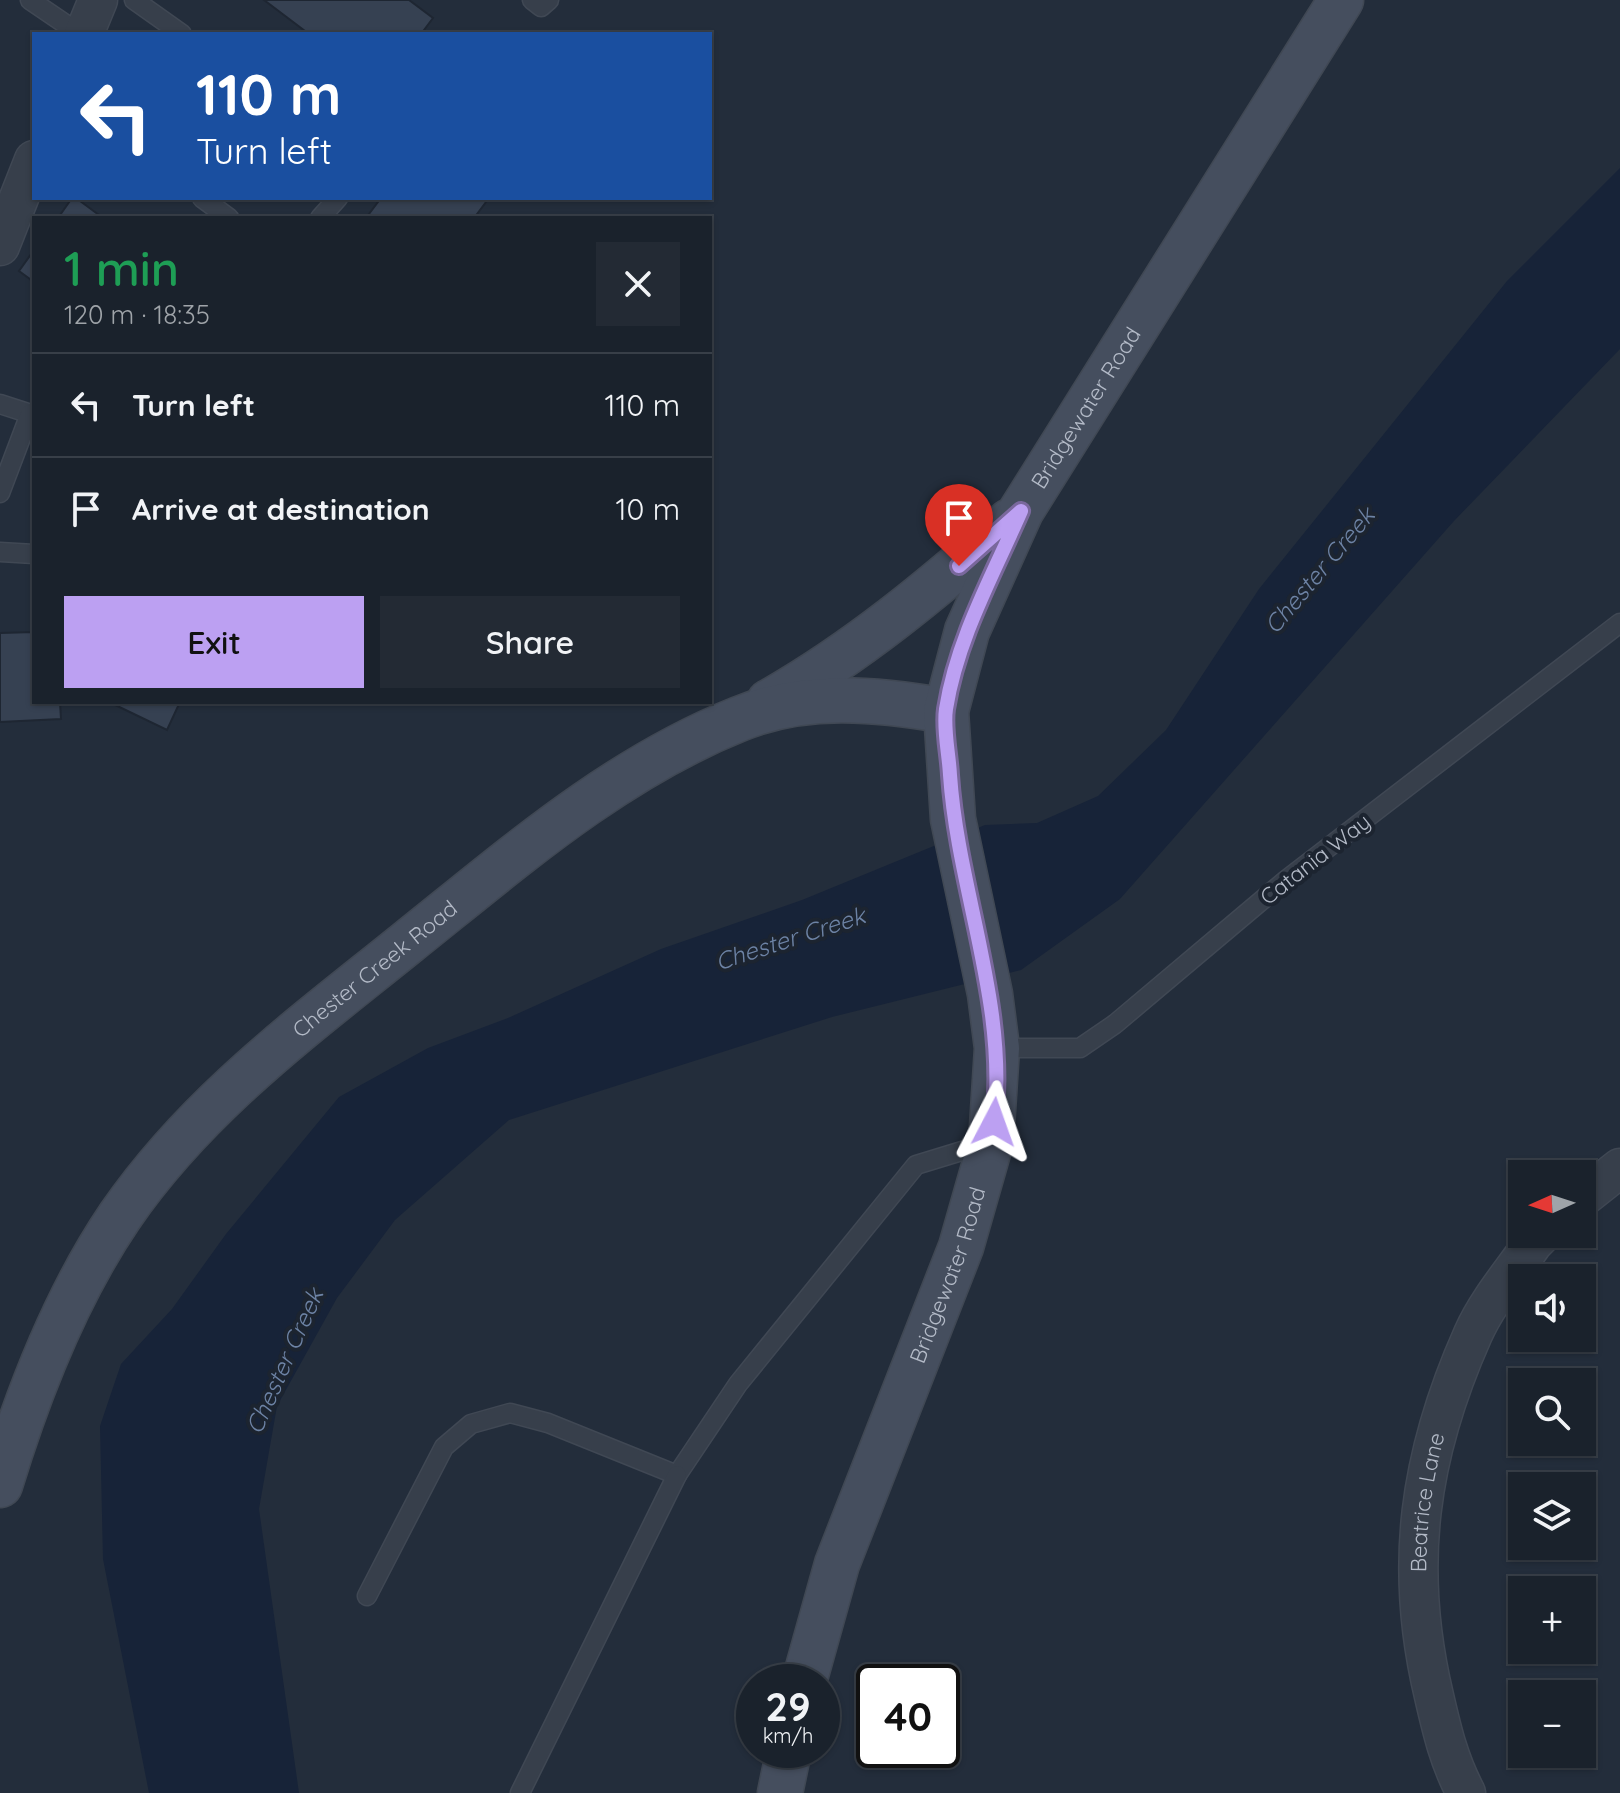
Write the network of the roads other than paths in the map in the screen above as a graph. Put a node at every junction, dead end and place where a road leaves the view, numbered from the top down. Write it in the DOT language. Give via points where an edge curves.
graph roads {
  1 [pos="30,0"];
  2 [pos="98,0"];
  3 [pos="134,0"];
  4 [pos="532,0"];
  5 [pos="549,0"];
  6 [pos="1341,0"];
  7 [pos="79,32"];
  8 [pos="83,32"];
  9 [pos="179,32"];
  10 [pos="32,165"];
  11 [pos="205,200"];
  12 [pos="336,200"];
  13 [pos="226,216"];
  14 [pos="322,216"];
  15 [pos="0,243"];
  16 [pos="0,404"];
  17 [pos="32,415"];
  18 [pos="0,493"];
  19 [pos="1021,511"];
  20 [pos="0,552"];
  21 [pos="32,554"];
  22 [pos="1620,623"];
  23 [pos="946,711"];
  24 [pos="740,718"];
  25 [pos="997,1048"];
  26 [pos="991,1142"];
  27 [pos="1620,1168"];
  28 [pos="1596,1187"];
  29 [pos="1530,1248"];
  30 [pos="677,1475"];
  31 [pos="0,1485"];
  32 [pos="367,1596"];
  33 [pos="809,1664"];
  34 [pos="785,1768"];
  35 [pos="520,1793"];
  36 [pos="780,1793"];
  37 [pos="1466,1793"];
  1 -- 7 [label="lane"];
  2 -- 8 [label="street"];
  3 -- 9 [label="lane"];
  4 -- 5 [label="lane" via="541,7"];
  6 -- 19 [label="street, Bridgewater Road"];
  10 -- 15 [label="street"];
  11 -- 13 [label="lane"];
  12 -- 14 [label="lane"];
  16 -- 17 [label="lane"];
  17 -- 18 [label="lane"];
  19 -- 23 [label="street, Bridgewater Road" via="967,631"];
  19 -- 24 [label="street" via="917,602 838,660"];
  20 -- 21 [label="lane"];
  22 -- 25 [label="lane, Catania Way" via="1286,880 1080,1048"];
  23 -- 24 [label="street, Chester Creek Road" via="848,699"];
  23 -- 25 [label="street, Bridgewater Road" via="953,819"];
  24 -- 31 [label="street, Chester Creek Road" via="558,821 296,1029 223,1094 119,1217 83,1279 18,1425"];
  25 -- 26 [label="street, Bridgewater Road"];
  26 -- 30 [label="lane" via="916,1165 738,1384"];
  26 -- 33 [label="street, Bridgewater Road" via="961,1247 837,1564"];
  27 -- 28 [label="street"];
  29 -- 37 [label="street, Beatrice Lane" via="1474,1331 1435,1429 1416,1543 1421,1644 1449,1761"];
  30 -- 32 [label="lane" via="510,1413 471,1424 444,1447"];
  30 -- 35 [label="lane"];
  34 -- 36 [label="street"];
}
